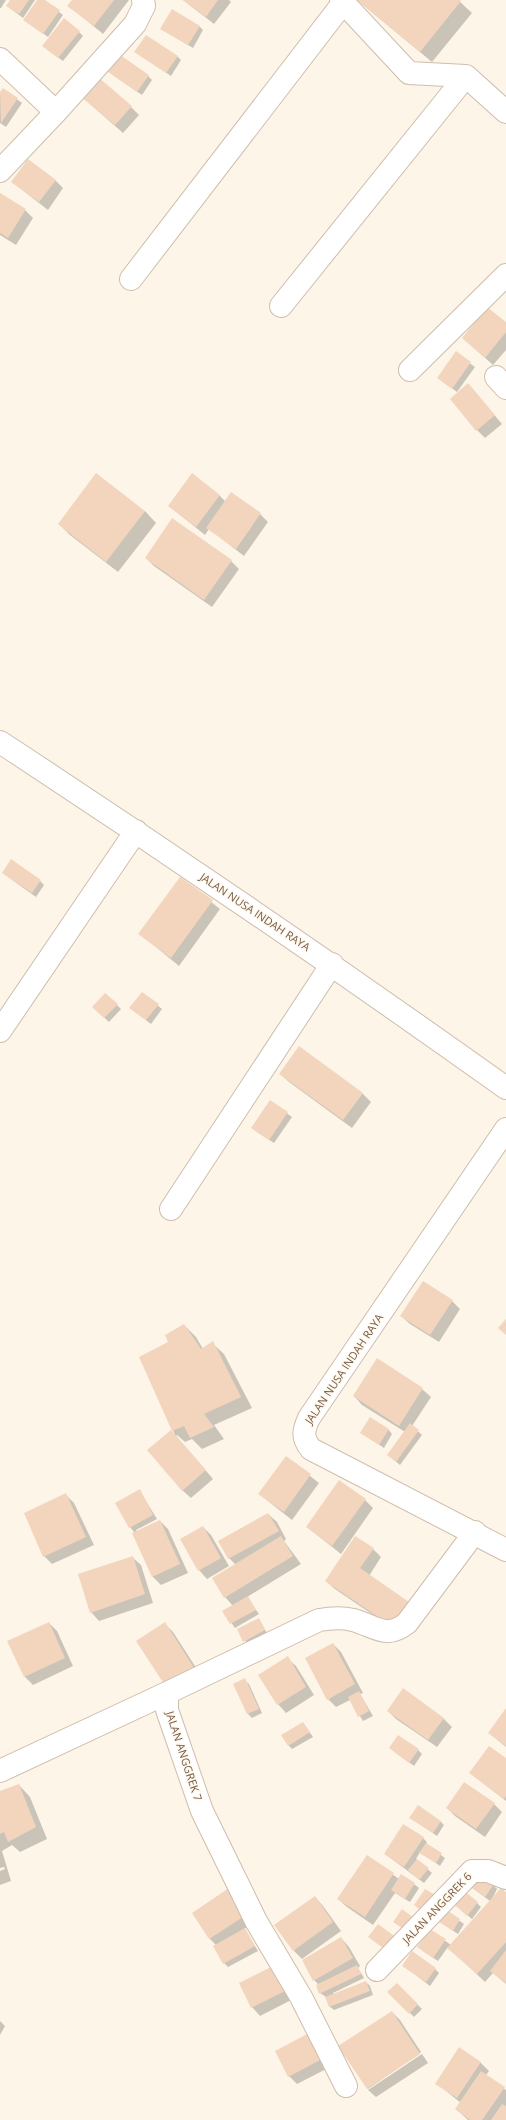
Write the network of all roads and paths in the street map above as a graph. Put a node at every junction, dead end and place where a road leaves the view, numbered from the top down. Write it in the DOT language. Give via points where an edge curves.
graph roads {
  1 [pos="143,0"];
  2 [pos="342,1"];
  3 [pos="0,59"];
  4 [pos="466,76"];
  5 [pos="56,112"];
  6 [pos="506,112"];
  7 [pos="0,171"];
  8 [pos="506,275"];
  9 [pos="131,279"];
  10 [pos="281,306"];
  11 [pos="410,370"];
  12 [pos="0,742"];
  13 [pos="136,830"];
  14 [pos="332,964"];
  15 [pos="0,1031"];
  16 [pos="506,1088"];
  17 [pos="506,1129"];
  18 [pos="171,1209"];
  19 [pos="475,1532"];
  20 [pos="506,1550"];
  21 [pos="167,1693"];
  22 [pos="0,1771"];
  23 [pos="506,1878"];
  24 [pos="377,1970"];
  25 [pos="346,2086"];
  1 -- 5 [label="street" via="144,6 136,24"];
  2 -- 4 [label="street" via="409,73"];
  2 -- 9 [label="street"];
  3 -- 5 [label="street"];
  4 -- 6 [label="street"];
  4 -- 10 [label="street"];
  5 -- 7 [label="street"];
  8 -- 11 [label="street"];
  12 -- 13 [label="street, JALAN NUSA INDAH RAYA"];
  13 -- 14 [label="street, JALAN NUSA INDAH RAYA"];
  13 -- 15 [label="street"];
  14 -- 16 [label="street, JALAN NUSA INDAH RAYA"];
  14 -- 18 [label="street"];
  17 -- 19 [label="street, JALAN NUSA INDAH RAYA" via="303,1430 305,1441 311,1449"];
  19 -- 20 [label="street, JALAN NUSA INDAH RAYA"];
  19 -- 21 [label="street" via="408,1623 401,1628 391,1632 337,1617 319,1620"];
  21 -- 22 [label="street"];
  21 -- 25 [label="street, JALAN ANGGREK 7" via="169,1716 202,1811 256,1921 301,1998"];
  23 -- 24 [label="street, JALAN ANGGREK 6" via="488,1871 472,1871"];
}
